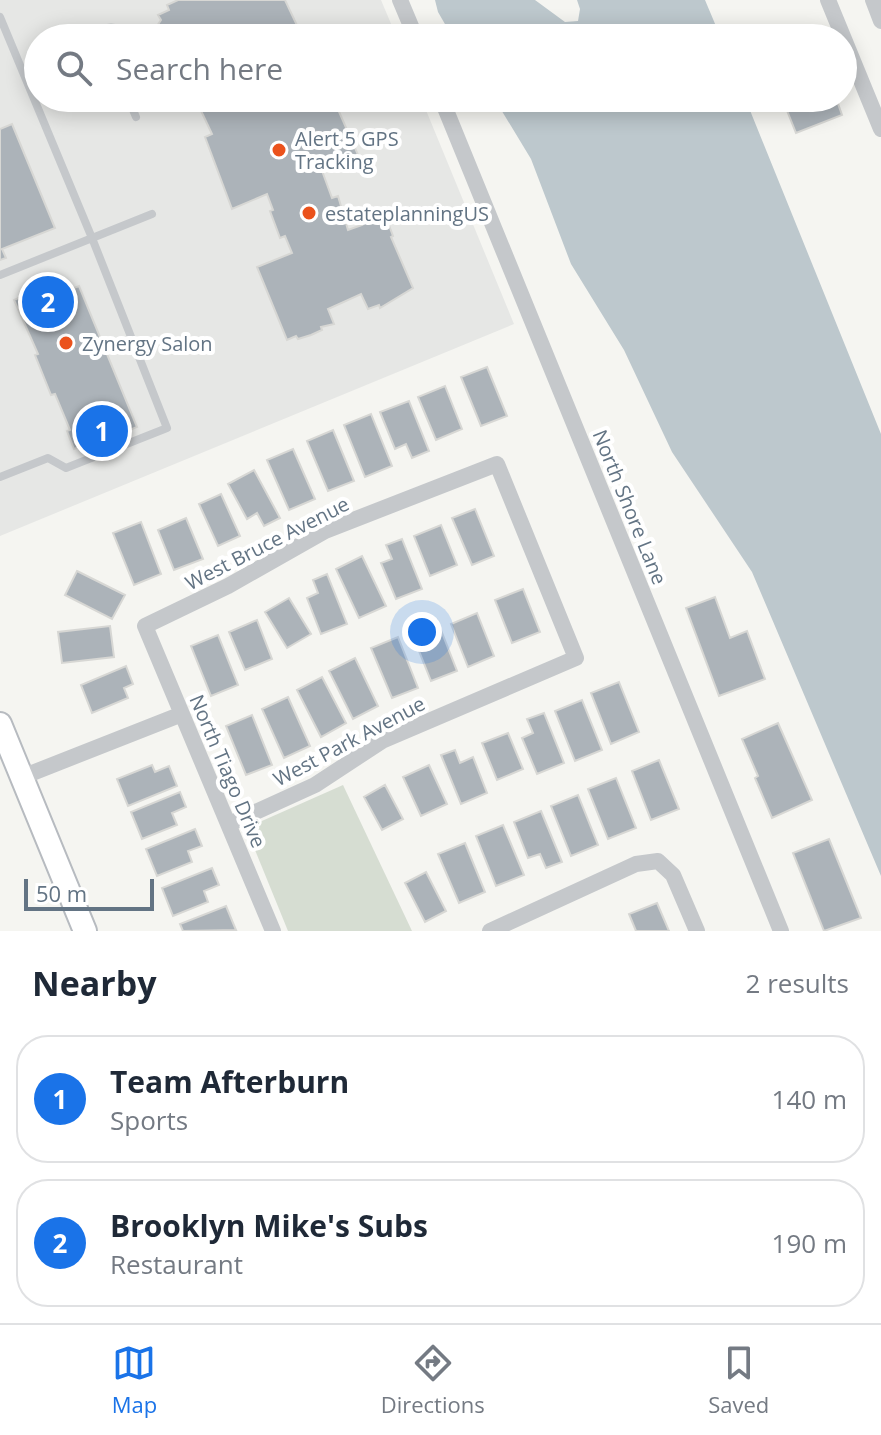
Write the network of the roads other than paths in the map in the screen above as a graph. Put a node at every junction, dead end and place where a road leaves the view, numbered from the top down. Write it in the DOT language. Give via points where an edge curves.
graph roads {
  1 [pos="400,0"];
  2 [pos="828,0"];
  3 [pos="873,0"];
  4 [pos="0,17"];
  5 [pos="881,21"];
  6 [pos="410,24"];
  7 [pos="838,24"];
  8 [pos="24,66"];
  9 [pos="857,71"];
  10 [pos="44,112"];
  11 [pos="134,112"];
  12 [pos="447,112"];
  13 [pos="136,117"];
  14 [pos="881,129"];
  15 [pos="152,214"];
  16 [pos="92,238"];
  17 [pos="0,275"];
  18 [pos="0,477"];
  19 [pos="145,626"];
  20 [pos="576,658"];
  21 [pos="182,714"];
  22 [pos="0,724"];
  23 [pos="22,777"];
  24 [pos="229,824"];
  25 [pos="85,931"];
  26 [pos="273,931"];
  27 [pos="490,931"];
  28 [pos="697,931"];
  29 [pos="781,931"];
  1 -- 6 [label="street"];
  2 -- 7 [label="street"];
  3 -- 5 [label="street"];
  4 -- 8 [label="lane"];
  9 -- 14 [label="street"];
  10 -- 16 [label="lane"];
  11 -- 13 [label="lane"];
  12 -- 29 [label="street, North Shore Lane"];
  15 -- 16 [label="lane"];
  16 -- 17 [label="lane"];
  16 -- 18 [label="lane" via="167,428 66,468 48,458"];
  19 -- 20 [label="street, West Bruce Avenue" via="325,531 497,464"];
  19 -- 21 [label="street, North Tiago Drive"];
  20 -- 24 [label="street, West Park Avenue" via="382,741 315,785"];
  21 -- 23 [label="street"];
  21 -- 24 [label="street, North Tiago Drive"];
  22 -- 23 [label="main road"];
  23 -- 25 [label="main road"];
  24 -- 26 [label="street, North Tiago Drive"];
  27 -- 28 [label="street" via="636,864 658,861 673,875"];
}
